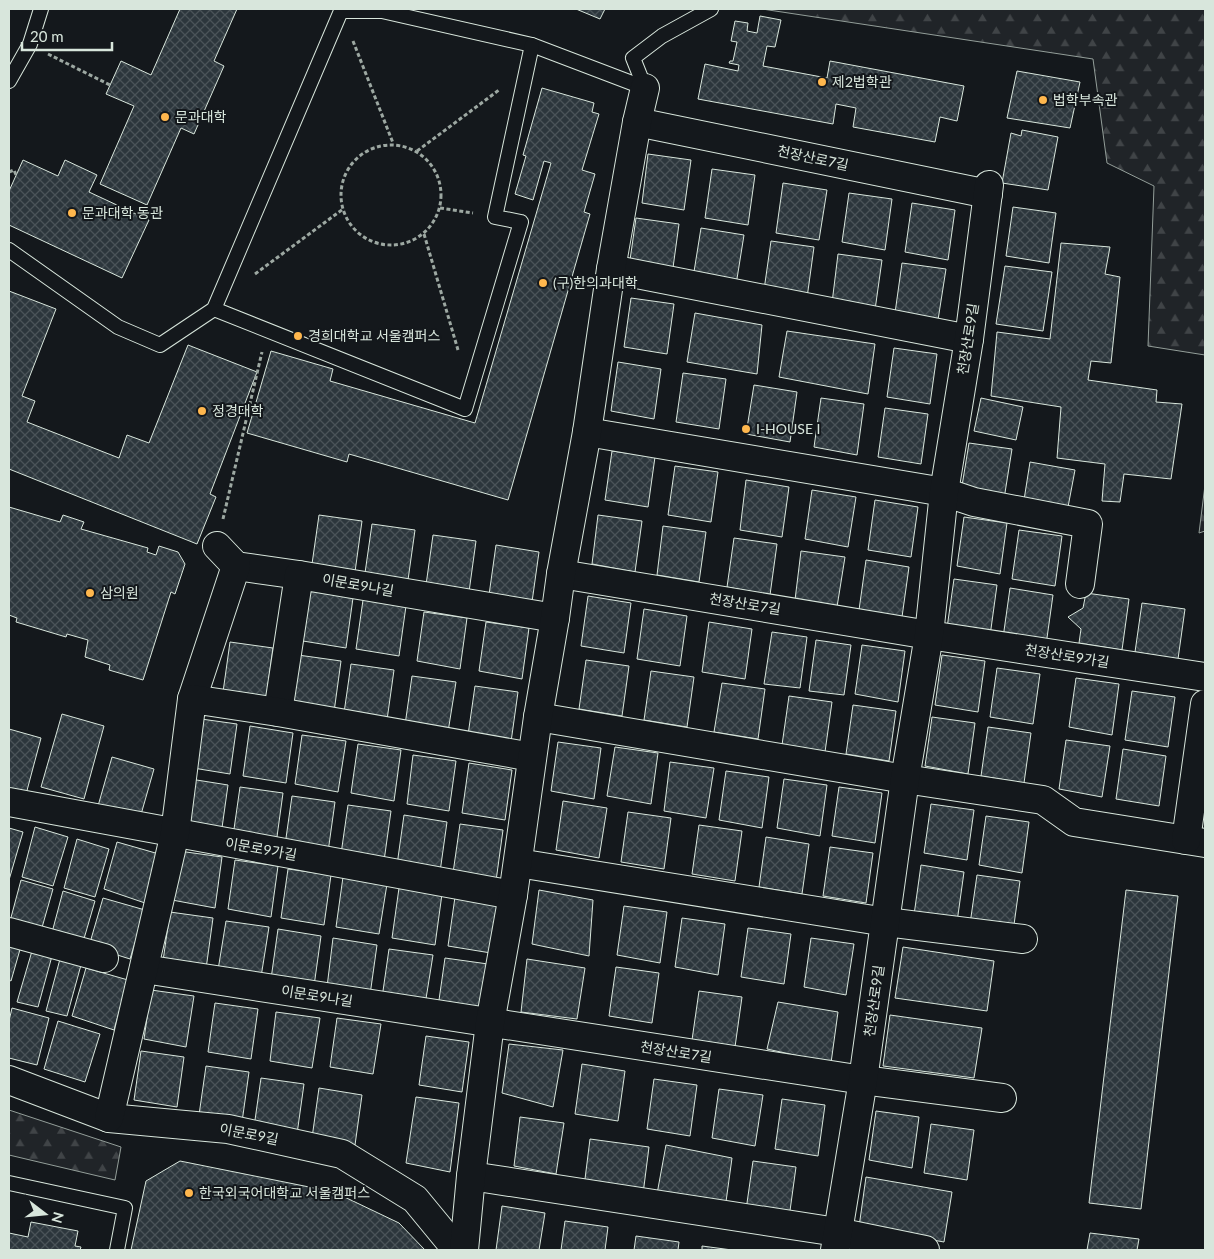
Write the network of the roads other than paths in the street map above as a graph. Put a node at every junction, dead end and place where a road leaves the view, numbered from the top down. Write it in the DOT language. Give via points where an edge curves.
graph roads {
  1 [pos="41,9"];
  2 [pos="711,9"];
  3 [pos="532,44"];
  4 [pos="9,81"];
  5 [pos="645,88"];
  6 [pos="637,122"];
  7 [pos="989,190"];
  8 [pos="9,250"];
  9 [pos="612,269"];
  10 [pos="217,305"];
  11 [pos="969,339"];
  12 [pos="587,432"];
  13 [pos="944,492"];
  14 [pos="217,546"];
  15 [pos="236,566"];
  16 [pos="561,574"];
  17 [pos="299,575"];
  18 [pos="1080,584"];
  19 [pos="555,618"];
  20 [pos="929,635"];
  21 [pos="1205,677"];
  22 [pos="192,699"];
  23 [pos="1205,704"];
  24 [pos="278,712"];
  25 [pos="538,717"];
  26 [pos="532,757"];
  27 [pos="905,779"];
  28 [pos="9,802"];
  29 [pos="175,833"];
  30 [pos="1195,842"];
  31 [pos="518,863"];
  32 [pos="513,895"];
  33 [pos="886,922"];
  34 [pos="9,932"];
  35 [pos="1023,939"];
  36 [pos="104,958"];
  37 [pos="144,969"];
  38 [pos="490,1024"];
  39 [pos="9,1080"];
  40 [pos="863,1080"];
  41 [pos="1002,1098"];
  42 [pos="109,1118"];
  43 [pos="471,1176"];
  44 [pos="9,1183"];
  45 [pos="836,1241"];
  46 [pos="117,1250"];
  47 [pos="457,1250"];
  48 [pos="464,1250"];
  49 [pos="925,1250"];
  1 -- 4 [label="lane" via="30,44"];
  2 -- 5 [label="lane" via="662,36 633,58"];
  3 -- 5 [label="lane"];
  3 -- 10 [label="lane" via="382,11 341,11"];
  3 -- 10 [label="lane" via="496,217 521,222 465,409 266,330"];
  5 -- 6 [label="street"];
  6 -- 7 [label="street, 천장산로7길"];
  6 -- 9 [label="street"];
  7 -- 11 [label="street, 천장산로9길"];
  8 -- 10 [label="lane" via="118,327 160,345"];
  9 -- 11 [label="street"];
  9 -- 12 [label="street"];
  11 -- 13 [label="street, 천장산로9길"];
  12 -- 13 [label="street"];
  12 -- 16 [label="street"];
  13 -- 18 [label="street" via="974,502 1088,524"];
  13 -- 20 [label="street, 천장산로9길"];
  14 -- 15 [label="street"];
  15 -- 17 [label="street, 이문로9나길"];
  15 -- 22 [label="street"];
  16 -- 19 [label="street"];
  16 -- 20 [label="street, 천장산로7길"];
  17 -- 19 [label="street, 이문로9나길"];
  17 -- 24 [label="street"];
  19 -- 25 [label="street"];
  20 -- 21 [label="street, 천장산로9가길"];
  20 -- 27 [label="street, 천장산로9길"];
  22 -- 24 [label="street"];
  22 -- 29 [label="street"];
  23 -- 30 [label="street"];
  24 -- 26 [label="street"];
  25 -- 26 [label="street"];
  25 -- 27 [label="street"];
  26 -- 31 [label="street"];
  27 -- 30 [label="street" via="1043,800 1074,822"];
  27 -- 33 [label="street, 천장산로9길"];
  28 -- 29 [label="street, 이문로9가길"];
  29 -- 32 [label="street, 이문로9가길"];
  29 -- 37 [label="street"];
  31 -- 32 [label="street"];
  31 -- 33 [label="street"];
  32 -- 38 [label="street"];
  33 -- 35 [label="street"];
  33 -- 40 [label="street, 천장산로9길"];
  34 -- 36 [label="street"];
  37 -- 38 [label="street, 이문로9나길"];
  37 -- 42 [label="street"];
  38 -- 40 [label="street, 천장산로7길"];
  38 -- 43 [label="street"];
  39 -- 42 [label="street, 이문로9길"];
  40 -- 41 [label="street"];
  40 -- 45 [label="street, 천장산로9길"];
  42 -- 47 [label="street, 이문로9길" via="228,1129 342,1154 415,1199"];
  43 -- 45 [label="street"];
  43 -- 48 [label="street"];
  44 -- 46 [label="lane" via="126,1208"];
  45 -- 49 [label="street"];
}
